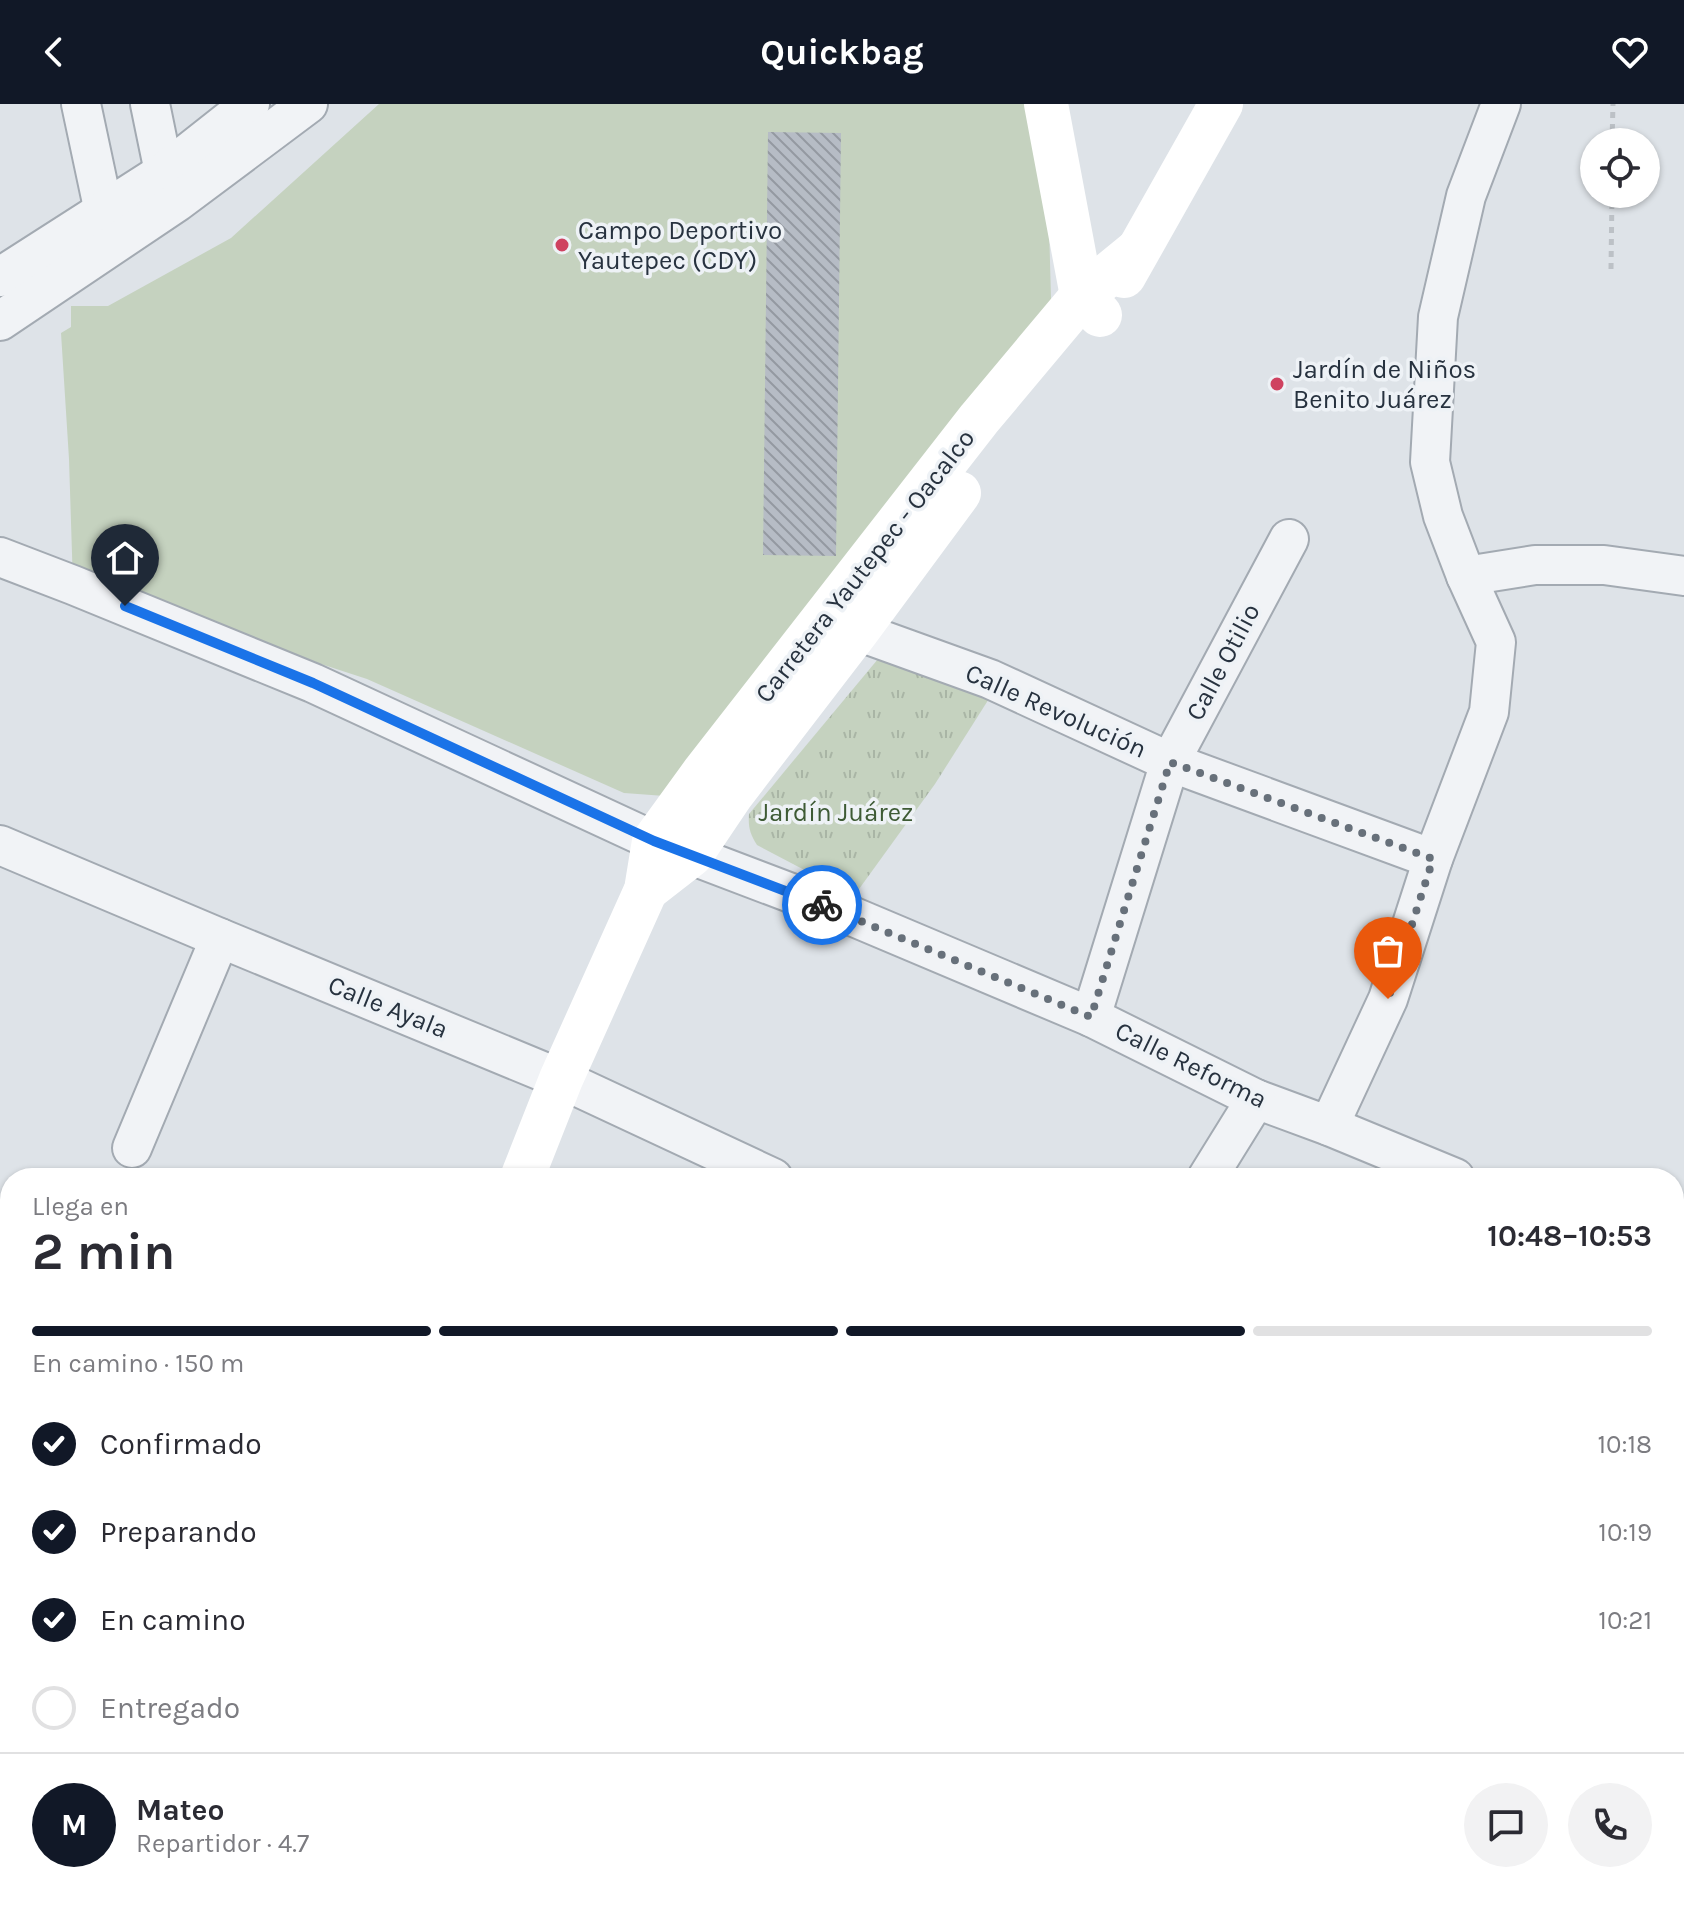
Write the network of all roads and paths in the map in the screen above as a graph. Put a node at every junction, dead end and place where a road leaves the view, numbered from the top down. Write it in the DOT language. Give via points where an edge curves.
graph roads {
  1 [pos="81,104"];
  2 [pos="150,104"];
  3 [pos="250,104"];
  4 [pos="308,104"];
  5 [pos="1046,104"];
  6 [pos="1221,104"];
  7 [pos="1501,104"];
  8 [pos="1613,104"];
  9 [pos="1612,128"];
  10 [pos="171,187"];
  11 [pos="1612,208"];
  12 [pos="109,228"];
  13 [pos="1611,269"];
  14 [pos="0,277"];
  15 [pos="1092,307"];
  16 [pos="0,321"];
  17 [pos="1289,539"];
  18 [pos="0,557"];
  19 [pos="1466,576"];
  20 [pos="1684,576"];
  21 [pos="857,631"];
  22 [pos="1170,762"];
  23 [pos="0,845"];
  24 [pos="672,848"];
  25 [pos="1433,859"];
  26 [pos="220,938"];
  27 [pos="1091,1017"];
  28 [pos="561,1079"];
  29 [pos="1256,1099"];
  30 [pos="1329,1126"];
  31 [pos="132,1148"];
  32 [pos="526,1168"];
  33 [pos="752,1168"];
  34 [pos="1213,1168"];
  35 [pos="1431,1168"];
  1 -- 12 [label="street"];
  2 -- 10 [label="street"];
  3 -- 10 [label="street"];
  4 -- 10 [label="street"];
  5 -- 15 [label="main road"];
  6 -- 15 [label="main road, Carretera Yautepec - Oacalco" via="1137,251"];
  7 -- 19 [label="street" via="1466,196 1438,317 1430,462"];
  8 -- 9 [label="path"];
  10 -- 12 [label="street"];
  11 -- 13 [label="path"];
  12 -- 14 [label="street"];
  12 -- 16 [label="street"];
  15 -- 21 [label="main road, Carretera Yautepec - Oacalco"];
  15 -- 24 [label="main road, Carretera Yautepec - Oacalco" via="979,419 704,772"];
  17 -- 22 [label="street, Calle Otilio"];
  18 -- 24 [label="street, Calle Reforma" via="313,683"];
  19 -- 20 [label="street" via="1535,565 1604,565"];
  19 -- 25 [label="street" via="1496,642 1489,712"];
  21 -- 22 [label="street, Calle Revolución" via="990,679"];
  21 -- 24 [label="main road, Carretera Yautepec - Oacalco" via="732,794"];
  22 -- 25 [label="street, Calle Revolución"];
  22 -- 27 [label="street, Calle Otilio"];
  23 -- 26 [label="street, Calle Ayala"];
  24 -- 27 [label="street, Calle Reforma" via="854,917"];
  24 -- 28 [label="main road" via="646,890"];
  25 -- 30 [label="street" via="1388,999"];
  26 -- 28 [label="street, Calle Ayala"];
  26 -- 31 [label="street"];
  27 -- 29 [label="street, Calle Reforma"];
  28 -- 32 [label="main road"];
  28 -- 33 [label="street, Calle Ayala"];
  29 -- 30 [label="street, Calle Reforma"];
  29 -- 34 [label="street"];
  30 -- 35 [label="street, Calle Reforma"];
}
